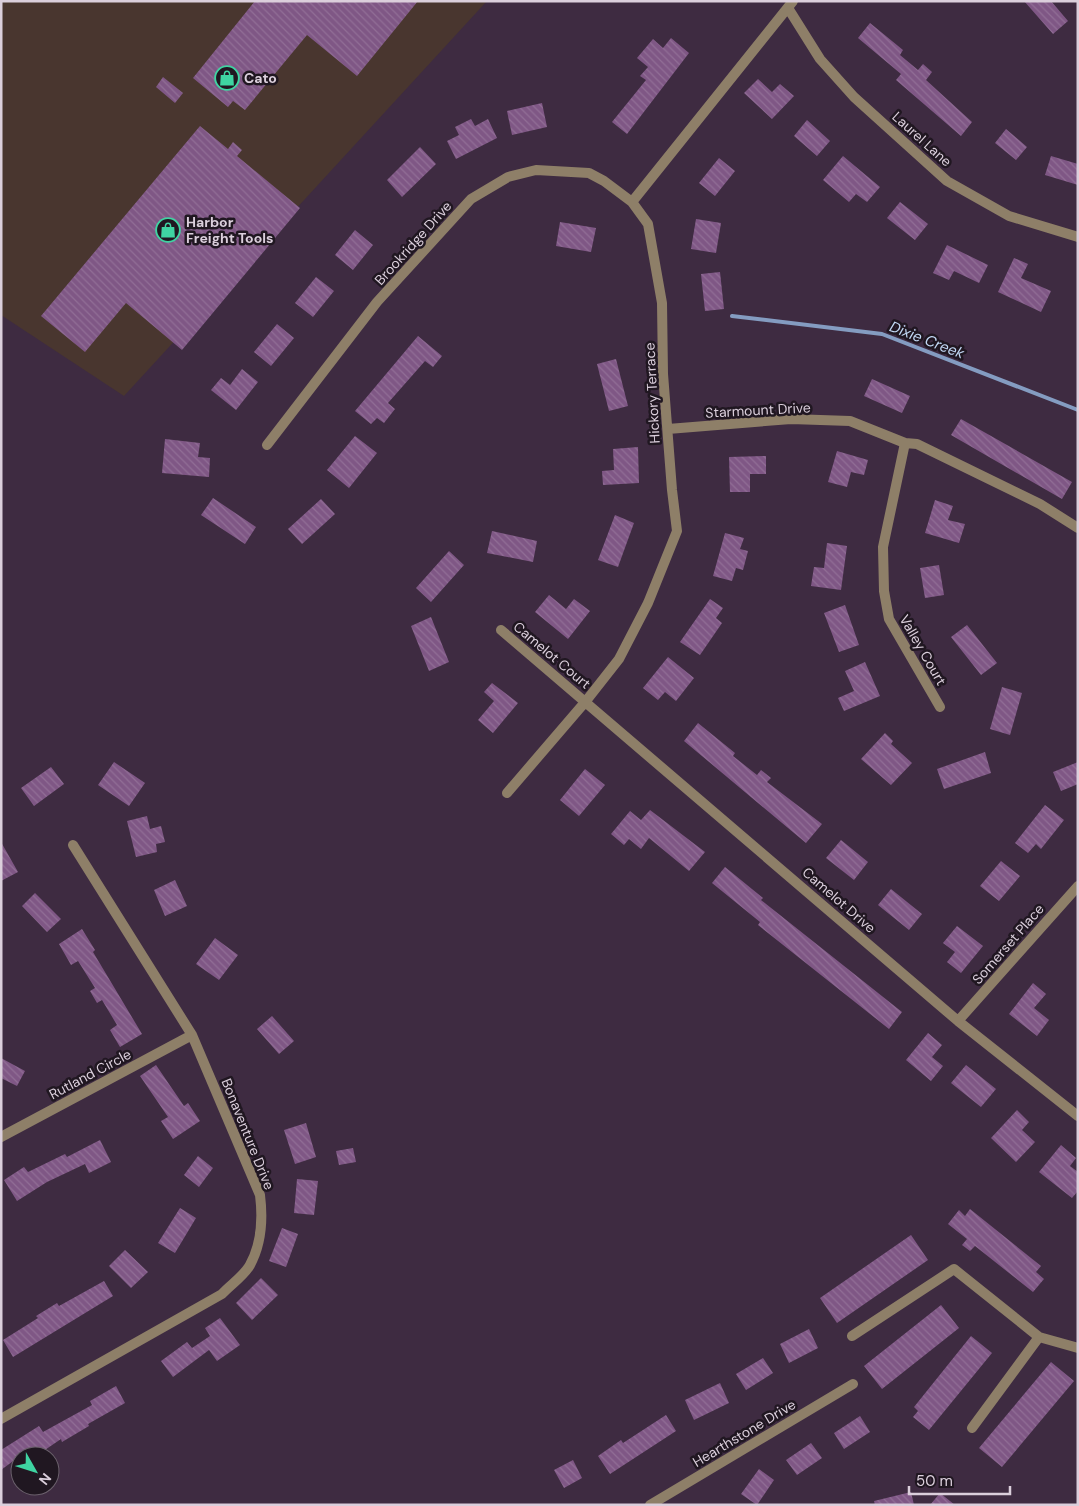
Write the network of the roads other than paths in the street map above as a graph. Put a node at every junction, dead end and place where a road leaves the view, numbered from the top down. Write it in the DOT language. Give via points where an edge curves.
graph roads {
  1 [pos="790,4"];
  2 [pos="632,202"];
  3 [pos="1078,236"];
  4 [pos="668,429"];
  5 [pos="905,444"];
  6 [pos="267,445"];
  7 [pos="1078,528"];
  8 [pos="501,630"];
  9 [pos="586,701"];
  10 [pos="940,707"];
  11 [pos="507,792"];
  12 [pos="73,845"];
  13 [pos="1078,886"];
  14 [pos="958,1021"];
  15 [pos="192,1035"];
  16 [pos="1078,1116"];
  17 [pos="1,1137"];
  18 [pos="852,1336"];
  19 [pos="1039,1337"];
  20 [pos="1078,1348"];
  21 [pos="853,1384"];
  22 [pos="1,1419"];
  23 [pos="972,1428"];
  24 [pos="650,1505"];
  1 -- 2 [label="street"];
  1 -- 3 [label="street, Laurel Lane" via="820,59 854,97 947,181 1009,216"];
  2 -- 4 [label="street, Hickory Terrace" via="648,224 662,303"];
  2 -- 6 [label="street, Brookridge Drive" via="589,173 563,170 536,170 508,177 471,199 377,302"];
  4 -- 5 [label="street, Starmount Drive" via="791,419 850,421"];
  4 -- 9 [label="street, Hickory Terrace" via="677,531 648,603 618,659"];
  5 -- 7 [label="street, Starmount Drive" via="917,444 1040,504"];
  5 -- 10 [label="street, Valley Court" via="883,547 884,591 889,619"];
  8 -- 9 [label="street, Camelot Court"];
  9 -- 11 [label="street, Hickory Terrace"];
  9 -- 14 [label="street, Camelot Drive"];
  12 -- 15 [label="street, Bonaventure Drive"];
  13 -- 14 [label="street, Somerset Place"];
  14 -- 16 [label="street, Camelot Drive"];
  15 -- 17 [label="street, Rutland Circle"];
  15 -- 22 [label="street, Bonaventure Drive" via="260,1195 263,1218 249,1266 222,1294"];
  18 -- 19 [label="street" via="954,1269"];
  19 -- 20 [label="street"];
  19 -- 23 [label="street"];
  21 -- 24 [label="street, Hearthstone Drive"];
}
